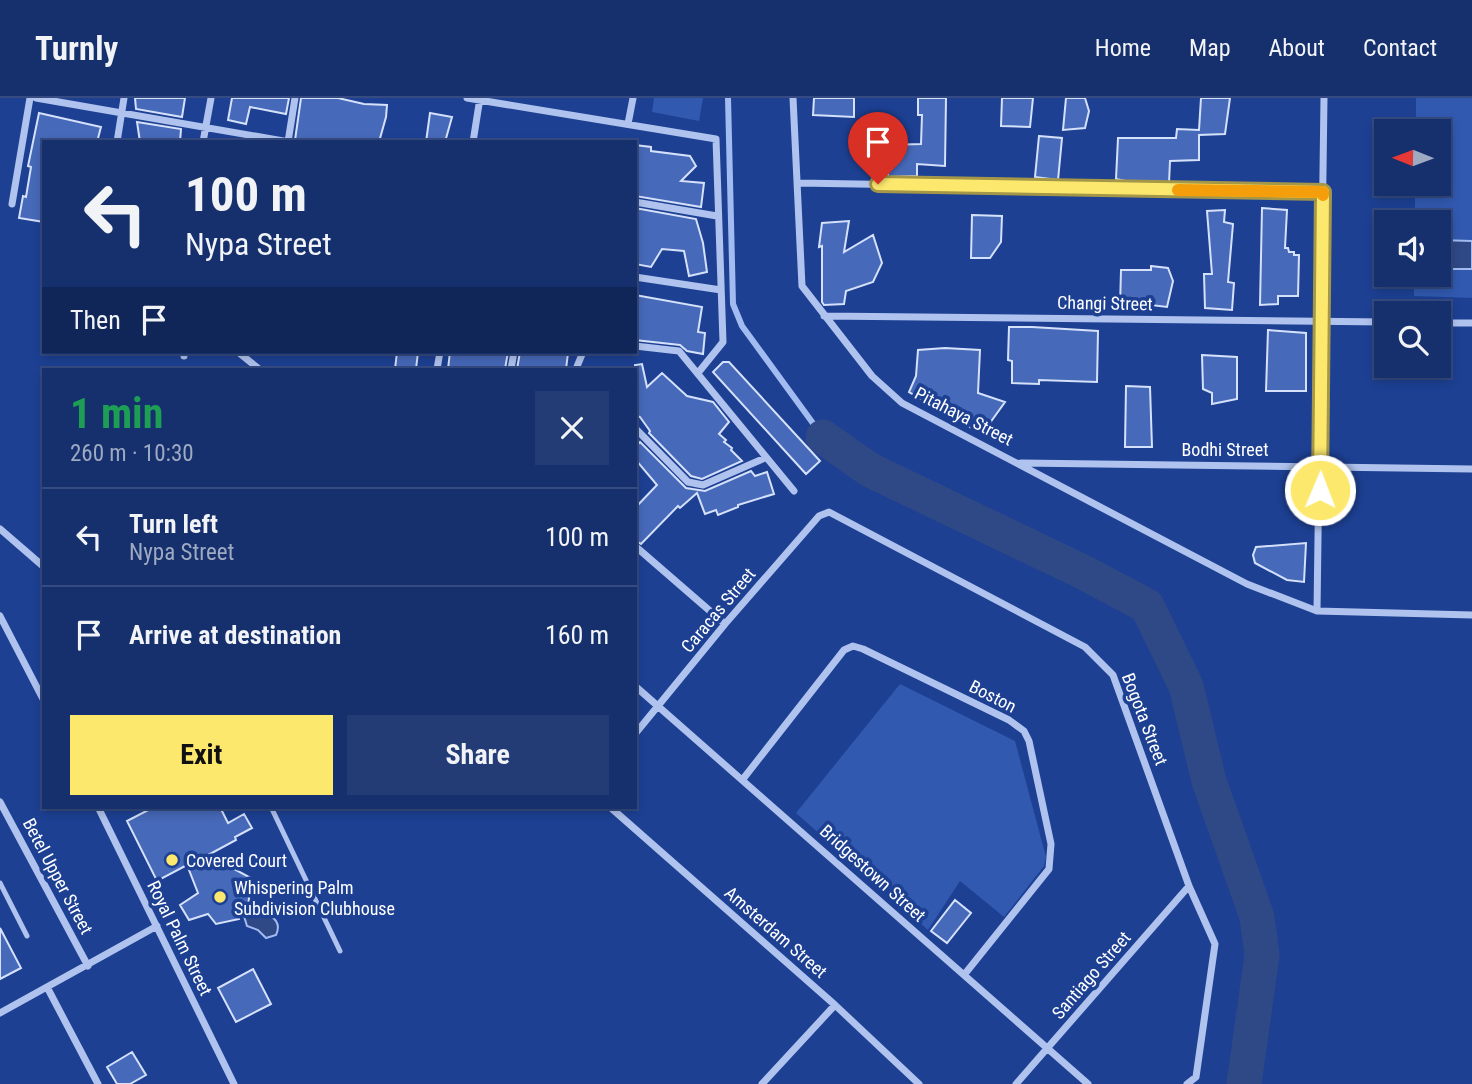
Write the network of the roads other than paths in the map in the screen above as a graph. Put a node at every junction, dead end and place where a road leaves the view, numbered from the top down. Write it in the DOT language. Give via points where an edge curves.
graph roads {
  1 [pos="30,98"];
  2 [pos="36,98"];
  3 [pos="124,98"];
  4 [pos="211,98"];
  5 [pos="295,98"];
  6 [pos="467,98"];
  7 [pos="633,98"];
  8 [pos="793,98"];
  9 [pos="1324,98"];
  10 [pos="480,99"];
  11 [pos="121,113"];
  12 [pos="628,124"];
  13 [pos="206,127"];
  14 [pos="117,140"];
  15 [pos="203,140"];
  16 [pos="277,140"];
  17 [pos="288,140"];
  18 [pos="473,140"];
  19 [pos="798,183"];
  20 [pos="1323,192"];
  21 [pos="637,202"];
  22 [pos="12,204"];
  23 [pos="717,216"];
  24 [pos="637,276"];
  25 [pos="720,290"];
  26 [pos="824,316"];
  27 [pos="1322,321"];
  28 [pos="1374,322"];
  29 [pos="1451,323"];
  30 [pos="1472,323"];
  31 [pos="637,346"];
  32 [pos="240,354"];
  33 [pos="258,368"];
  34 [pos="698,373"];
  35 [pos="637,430"];
  36 [pos="765,458"];
  37 [pos="1020,463"];
  38 [pos="1320,466"];
  39 [pos="1472,469"];
  40 [pos="794,491"];
  41 [pos="829,512"];
  42 [pos="0,529"];
  43 [pos="637,548"];
  44 [pos="42,565"];
  45 [pos="1317,611"];
  46 [pos="1472,615"];
  47 [pos="0,616"];
  48 [pos="725,624"];
  49 [pos="637,688"];
  50 [pos="42,697"];
  51 [pos="660,706"];
  52 [pos="637,731"];
  53 [pos="743,779"];
  54 [pos="0,802"];
  55 [pos="98,809"];
  56 [pos="272,809"];
  57 [pos="612,809"];
  58 [pos="0,883"];
  59 [pos="1189,886"];
  60 [pos="157,926"];
  61 [pos="27,936"];
  62 [pos="340,951"];
  63 [pos="88,965"];
  64 [pos="964,975"];
  65 [pos="47,987"];
  66 [pos="835,1005"];
  67 [pos="0,1013"];
  68 [pos="1048,1047"];
  69 [pos="98,1084"];
  70 [pos="234,1084"];
  71 [pos="762,1084"];
  72 [pos="919,1084"];
  73 [pos="1016,1084"];
  74 [pos="1088,1084"];
  75 [pos="1188,1084"];
  1 -- 22 [label="street"];
  2 -- 11 [label="street"];
  3 -- 11 [label="street"];
  4 -- 13 [label="street"];
  5 -- 17 [label="street"];
  6 -- 10 [label="street"];
  7 -- 12 [label="street"];
  8 -- 19 [label="street, Pitahaya Street"];
  9 -- 20 [label="street"];
  10 -- 12 [label="street"];
  10 -- 18 [label="street"];
  11 -- 13 [label="street"];
  11 -- 14 [label="street"];
  12 -- 23 [label="street" via="716,139"];
  13 -- 15 [label="street"];
  13 -- 16 [label="street"];
  19 -- 20 [label="street"];
  19 -- 26 [label="street, Pitahaya Street" via="802,286"];
  20 -- 27 [label="street"];
  21 -- 23 [label="street"];
  23 -- 25 [label="street"];
  24 -- 25 [label="street"];
  25 -- 34 [label="street" via="723,342"];
  26 -- 27 [label="street, Changi Street"];
  26 -- 37 [label="street, Pitahaya Street" via="872,376 902,403"];
  27 -- 28 [label="street, Changi Street"];
  27 -- 38 [label="street"];
  29 -- 30 [label="street"];
  31 -- 34 [label="street" via="678,351"];
  32 -- 33 [label="street"];
  34 -- 36 [label="street"];
  35 -- 36 [label="street" via="688,482 703,485"];
  36 -- 40 [label="street"];
  37 -- 38 [label="street, Bodhi Street"];
  37 -- 45 [label="street, Pitahaya Street" via="1247,584"];
  38 -- 39 [label="street, Bodhi Street"];
  38 -- 45 [label="street"];
  41 -- 48 [label="street, Caracas Street" via="819,516"];
  41 -- 59 [label="street, Bogota Street" via="1085,647 1113,675"];
  42 -- 44 [label="street"];
  43 -- 48 [label="street"];
  45 -- 46 [label="street, Pitahaya Street"];
  47 -- 50 [label="street"];
  48 -- 51 [label="street, Caracas Street"];
  49 -- 51 [label="street, Bridgestown Street"];
  51 -- 52 [label="street, Caracas Street"];
  51 -- 53 [label="street, Bridgestown Street"];
  53 -- 64 [label="street, Bridgestown Street"];
  53 -- 64 [label="street, Boston" via="844,650 853,646 1024,731 1051,844 1049,869"];
  54 -- 63 [label="street, Betel Upper Street"];
  55 -- 60 [label="street, Royal Palm Street"];
  56 -- 62 [label="lane"];
  57 -- 66 [label="street, Amsterdam Street"];
  58 -- 61 [label="lane"];
  59 -- 68 [label="street, Santiago Street"];
  59 -- 75 [label="street, Bogota Street" via="1215,944 1196,1077"];
  60 -- 63 [label="street"];
  60 -- 70 [label="street, Royal Palm Street"];
  63 -- 65 [label="street"];
  64 -- 68 [label="street, Bridgestown Street"];
  65 -- 67 [label="street"];
  65 -- 69 [label="street"];
  66 -- 71 [label="street"];
  66 -- 72 [label="street, Amsterdam Street"];
  68 -- 73 [label="street, Santiago Street"];
  68 -- 74 [label="street, Bridgestown Street"];
}
